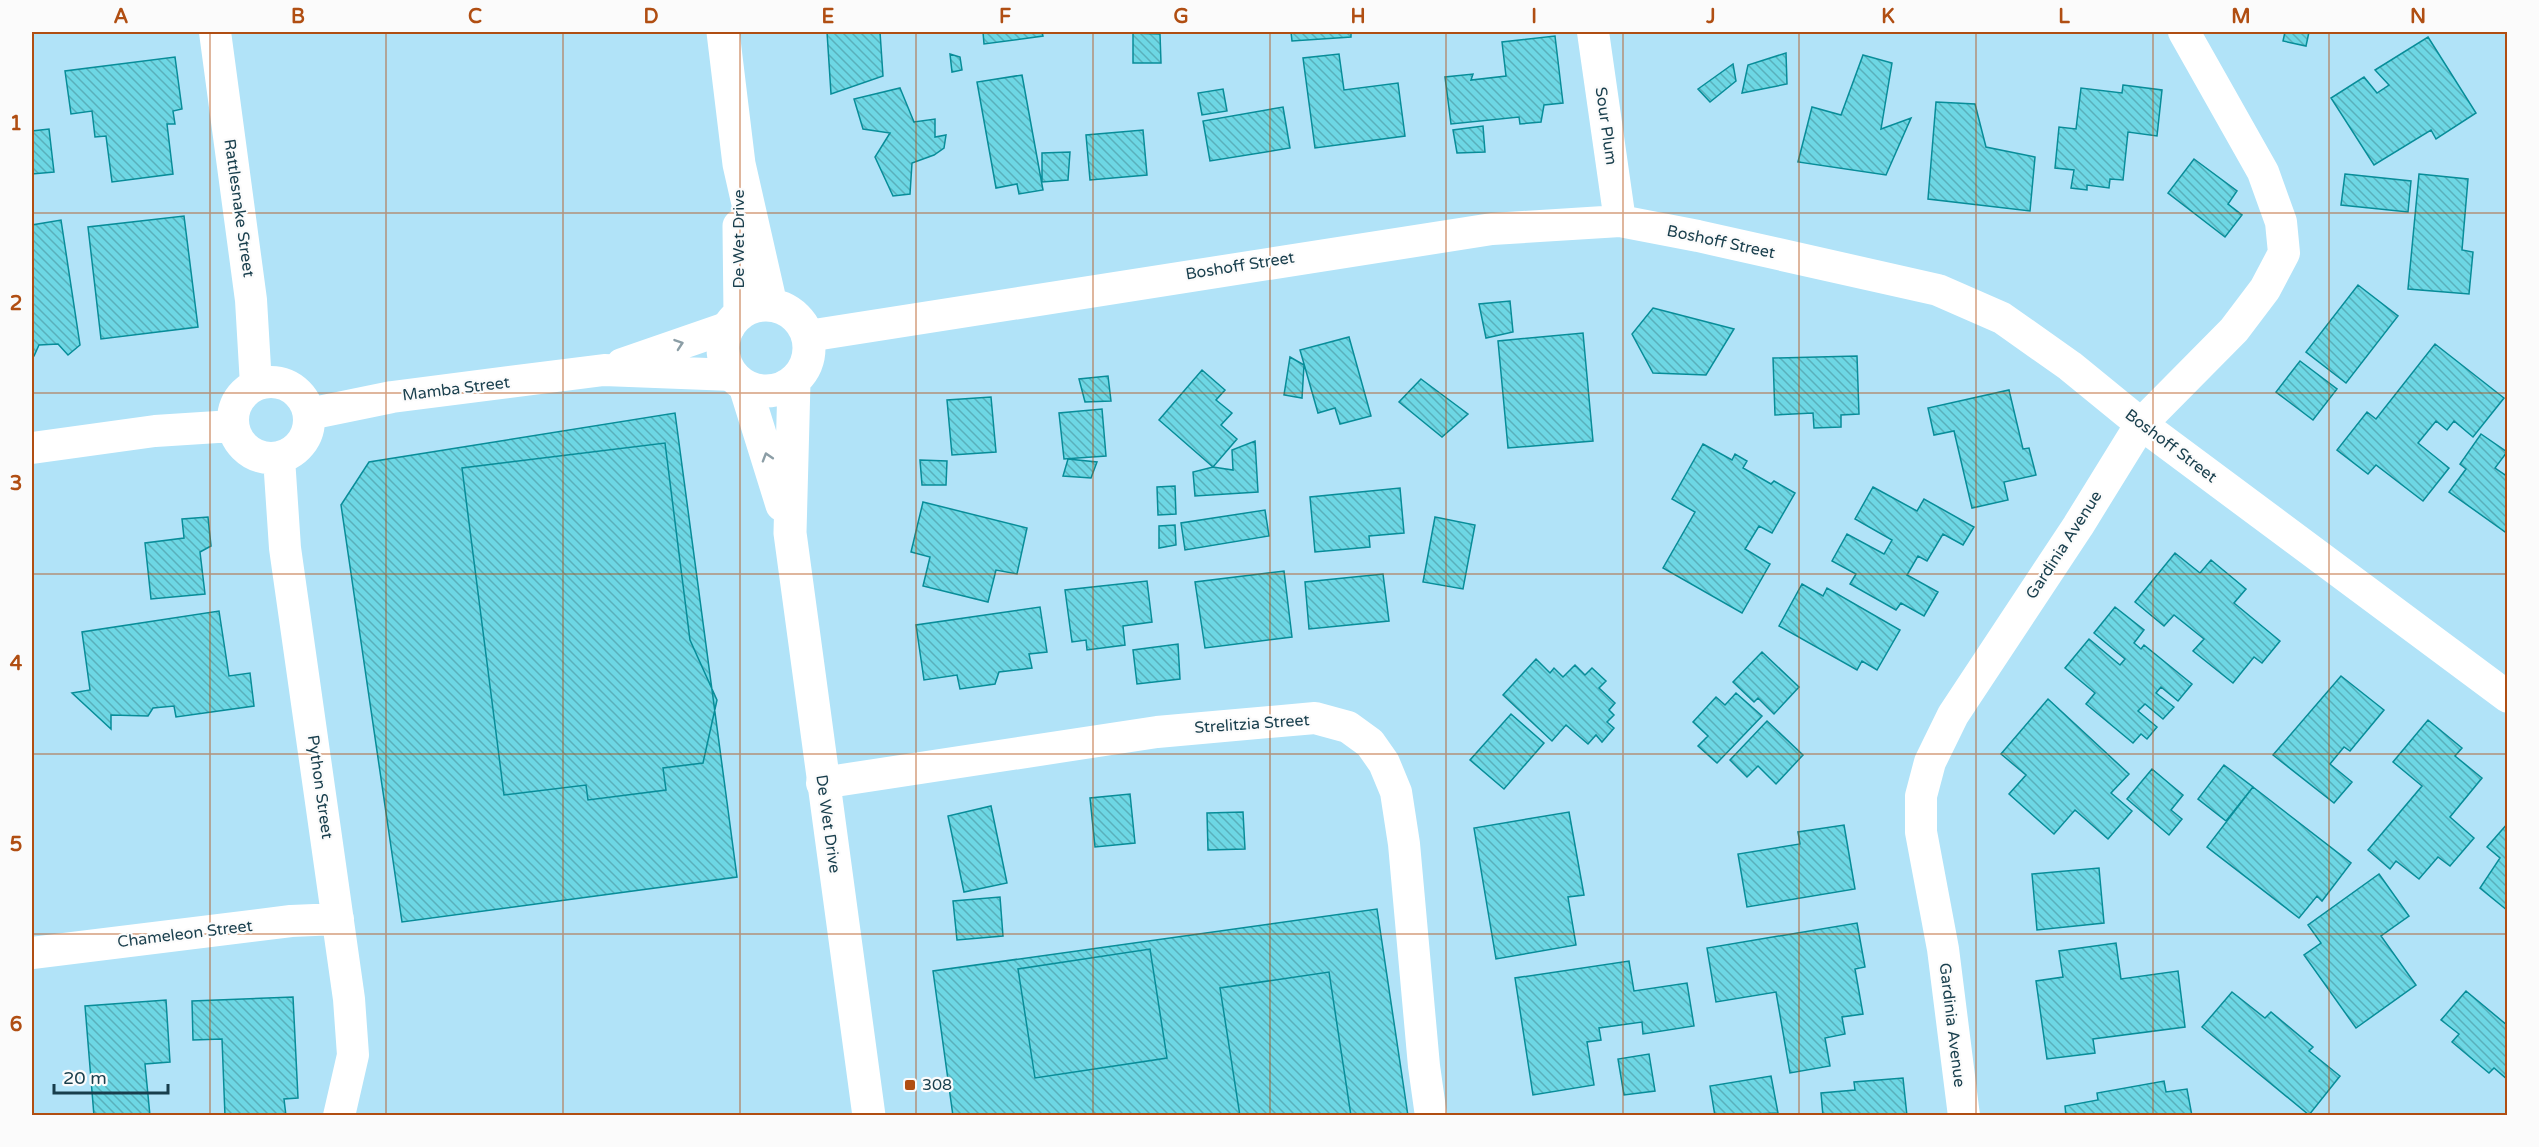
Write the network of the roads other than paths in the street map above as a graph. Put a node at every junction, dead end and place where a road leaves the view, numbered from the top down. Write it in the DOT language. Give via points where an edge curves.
graph roads {
  1 [pos="215,32"];
  2 [pos="723,32"];
  3 [pos="1593,32"];
  4 [pos="2184,32"];
  5 [pos="739,164"];
  6 [pos="1620,221"];
  7 [pos="771,305"];
  8 [pos="734,320"];
  9 [pos="808,336"];
  10 [pos="604,370"];
  11 [pos="739,380"];
  12 [pos="794,382"];
  13 [pos="256,385"];
  14 [pos="309,414"];
  15 [pos="2141,424"];
  16 [pos="233,426"];
  17 [pos="32,448"];
  18 [pos="279,458"];
  19 [pos="790,533"];
  20 [pos="2508,697"];
  21 [pos="822,783"];
  22 [pos="338,920"];
  23 [pos="32,953"];
  24 [pos="339,1116"];
  25 [pos="869,1116"];
  26 [pos="1431,1116"];
  27 [pos="1964,1116"];
  1 -- 13 [label="street, Rattlesnake Street" via="251,300"];
  2 -- 5 [label="street, De Wet Drive"];
  3 -- 6 [label="street, Sour Plum"];
  4 -- 15 [label="street, Gardinia Avenue" via="2263,172 2281,222 2284,253 2265,289 2234,330"];
  5 -- 7 [label="street, De Wet Drive"];
  5 -- 8 [label="street, De Wet Drive"];
  6 -- 9 [label="street, Boshoff Street" via="1492,228"];
  6 -- 15 [label="street, Boshoff Street" via="1938,290 2002,318 2028,335"];
  7 -- 8 [label="street" via="754,306"];
  7 -- 9 [label="street" via="787,310 800,321"];
  10 -- 8 [label="street, Mamba Street, one-way"];
  8 -- 11 [label="street" via="723,343 725,360"];
  9 -- 12 [label="street" via="809,353"];
  10 -- 11 [label="street, Mamba Street"];
  10 -- 14 [label="street, Mamba Street" via="392,397"];
  11 -- 12 [label="street" via="762,391 779,390"];
  19 -- 11 [label="street, De Wet Drive, one-way"];
  12 -- 19 [label="street, De Wet Drive"];
  13 -- 14 [label="street" via="268,382 286,386 301,397"];
  13 -- 16 [label="street" via="237,402"];
  14 -- 18 [label="street" via="306,437 290,454"];
  15 -- 20 [label="street, Boshoff Street"];
  15 -- 27 [label="street, Gardinia Avenue" via="1953,715 1929,762 1921,796 1921,832 1943,949"];
  16 -- 17 [label="street" via="155,431"];
  16 -- 18 [label="street" via="249,452"];
  18 -- 22 [label="street, Python Street" via="285,548"];
  19 -- 21 [label="street, De Wet Drive"];
  21 -- 25 [label="street, De Wet Drive"];
  21 -- 26 [label="street, Strelitzia Street" via="1157,732 1315,718 1348,727 1370,743 1396,792"];
  22 -- 23 [label="street, Chameleon Street" via="291,921"];
  22 -- 24 [label="street, Python Street" via="353,1055"];
}
